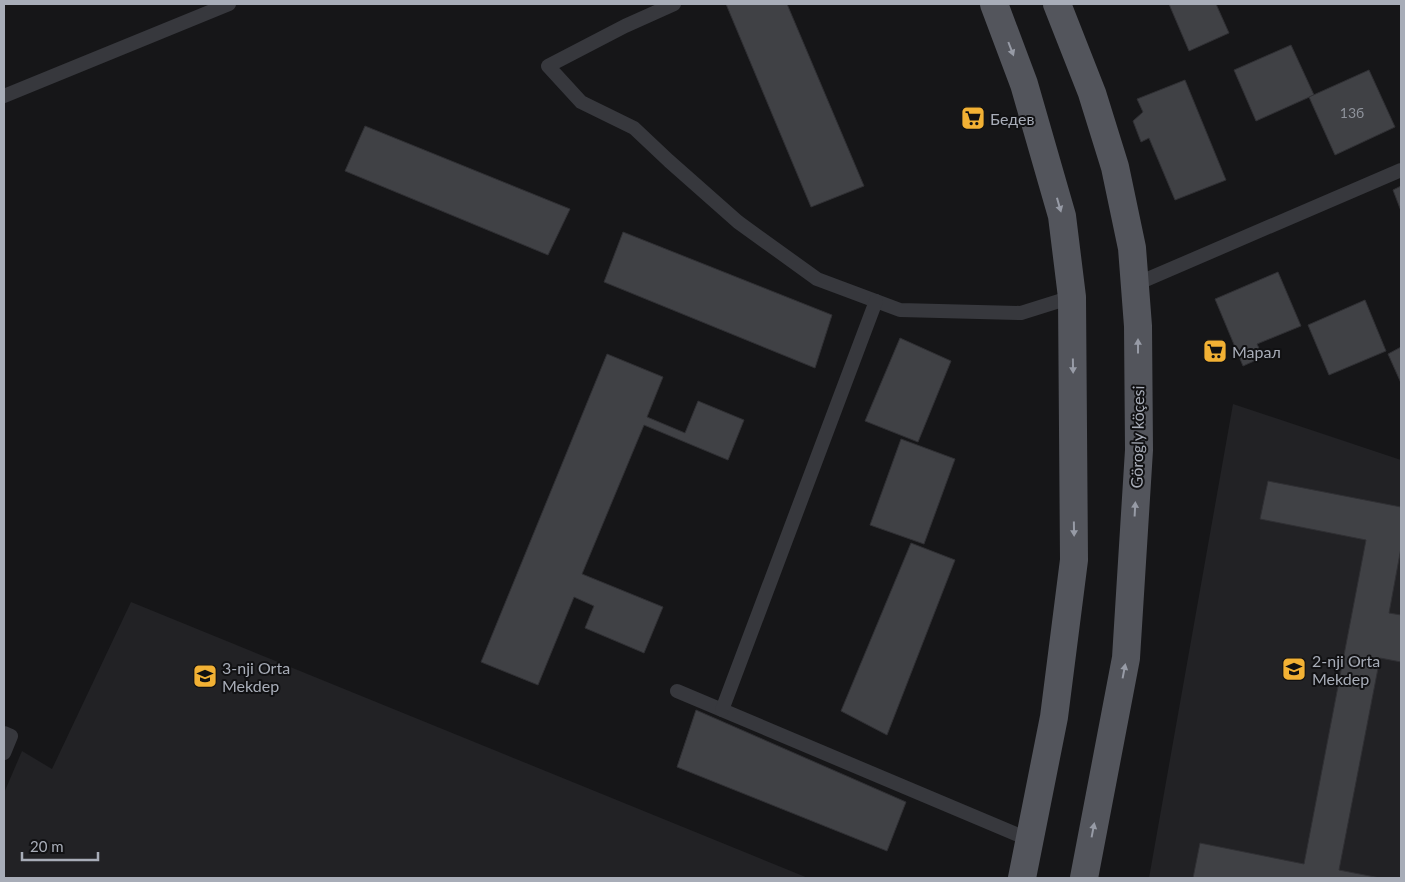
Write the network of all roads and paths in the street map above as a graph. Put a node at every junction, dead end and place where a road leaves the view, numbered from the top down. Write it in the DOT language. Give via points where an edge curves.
graph roads {
  1 [pos="229,4"];
  2 [pos="674,4"];
  3 [pos="994,4"];
  4 [pos="1057,4"];
  5 [pos="4,96"];
  6 [pos="1401,170"];
  7 [pos="1136,284"];
  8 [pos="1072,297"];
  9 [pos="876,301"];
  10 [pos="677,691"];
  11 [pos="722,710"];
  12 [pos="4,733"];
  13 [pos="4,754"];
  14 [pos="1030,840"];
  15 [pos="1022,878"];
  16 [pos="1084,878"];
  1 -- 5 [label="lane"];
  2 -- 9 [label="lane" via="548,66 581,102 634,128 738,222 817,279"];
  3 -- 8 [label="main road, one-way" via="1024,84 1062,216"];
  4 -- 7 [label="main road, Görogly köçesi" via="1092,93 1115,167"];
  6 -- 7 [label="lane"];
  16 -- 7 [label="main road, Görogly köçesi, one-way" via="1126,658 1138,450"];
  8 -- 9 [label="lane" via="1021,313 900,310"];
  8 -- 14 [label="main road, one-way" via="1074,560 1054,718"];
  9 -- 11 [label="lane"];
  10 -- 11 [label="lane"];
  11 -- 14 [label="lane"];
  12 -- 13 [label="lane" via="11,736"];
  14 -- 15 [label="main road"];
}
